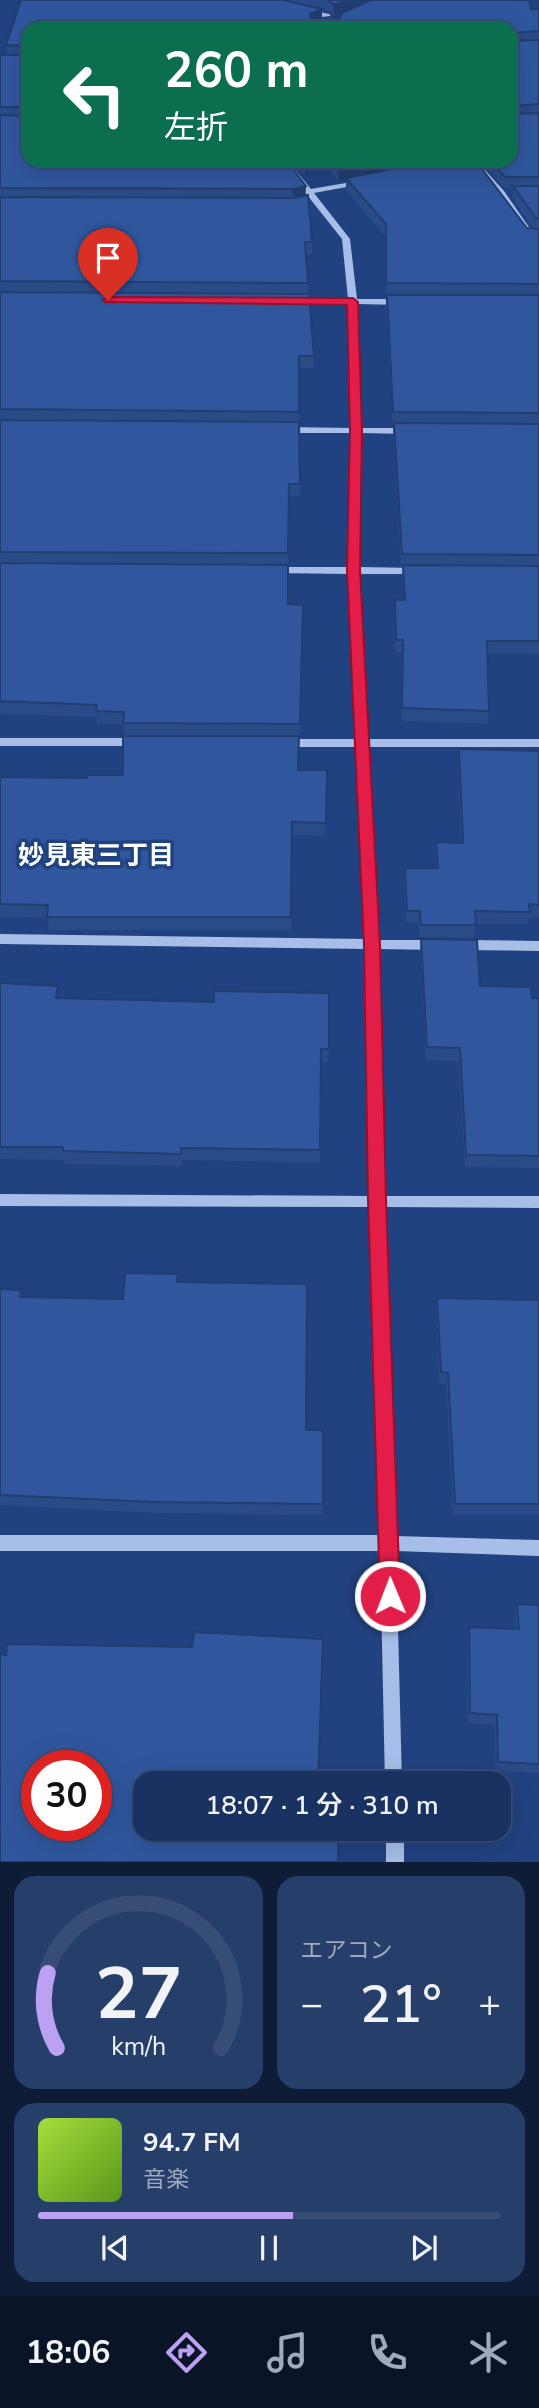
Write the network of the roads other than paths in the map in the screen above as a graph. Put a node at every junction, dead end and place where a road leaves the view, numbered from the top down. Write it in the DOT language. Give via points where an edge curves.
graph roads {
  1 [pos="276,0"];
  2 [pos="343,18"];
  3 [pos="327,21"];
  4 [pos="335,21"];
  5 [pos="289,168"];
  6 [pos="479,168"];
  7 [pos="376,179"];
  8 [pos="501,192"];
  9 [pos="514,193"];
  10 [pos="309,198"];
  11 [pos="539,236"];
  12 [pos="285,301"];
  13 [pos="353,302"];
  14 [pos="419,302"];
  15 [pos="274,430"];
  16 [pos="356,431"];
  17 [pos="421,431"];
  18 [pos="258,570"];
  19 [pos="354,570"];
  20 [pos="433,572"];
  21 [pos="0,742"];
  22 [pos="154,742"];
  23 [pos="265,743"];
  24 [pos="363,743"];
  25 [pos="539,743"];
  26 [pos="0,939"];
  27 [pos="372,945"];
  28 [pos="539,946"];
  29 [pos="377,1199"];
  30 [pos="0,1200"];
  31 [pos="539,1202"];
  32 [pos="0,1543"];
  33 [pos="389,1543"];
  34 [pos="539,1548"];
  35 [pos="394,1771"];
  36 [pos="395,1841"];
  37 [pos="395,1862"];
  1 -- 3 [label="lane" via="283,8 326,16"];
  2 -- 4 [label="street"];
  5 -- 10 [label="street"];
  6 -- 8 [label="street"];
  7 -- 10 [label="lane"];
  8 -- 9 [label="street"];
  8 -- 11 [label="street" via="531,236"];
  10 -- 13 [label="street" via="346,239"];
  12 -- 13 [label="street"];
  13 -- 14 [label="street"];
  13 -- 16 [label="street"];
  15 -- 16 [label="street"];
  16 -- 17 [label="street"];
  16 -- 19 [label="street"];
  18 -- 19 [label="street"];
  19 -- 20 [label="street"];
  19 -- 24 [label="street"];
  21 -- 22 [label="street"];
  23 -- 24 [label="street"];
  24 -- 25 [label="street"];
  24 -- 27 [label="street"];
  26 -- 27 [label="street"];
  27 -- 28 [label="street"];
  27 -- 29 [label="street"];
  29 -- 30 [label="street"];
  29 -- 31 [label="street"];
  29 -- 33 [label="street"];
  32 -- 33 [label="street"];
  33 -- 34 [label="street"];
  33 -- 35 [label="street"];
  36 -- 37 [label="street"];
}
